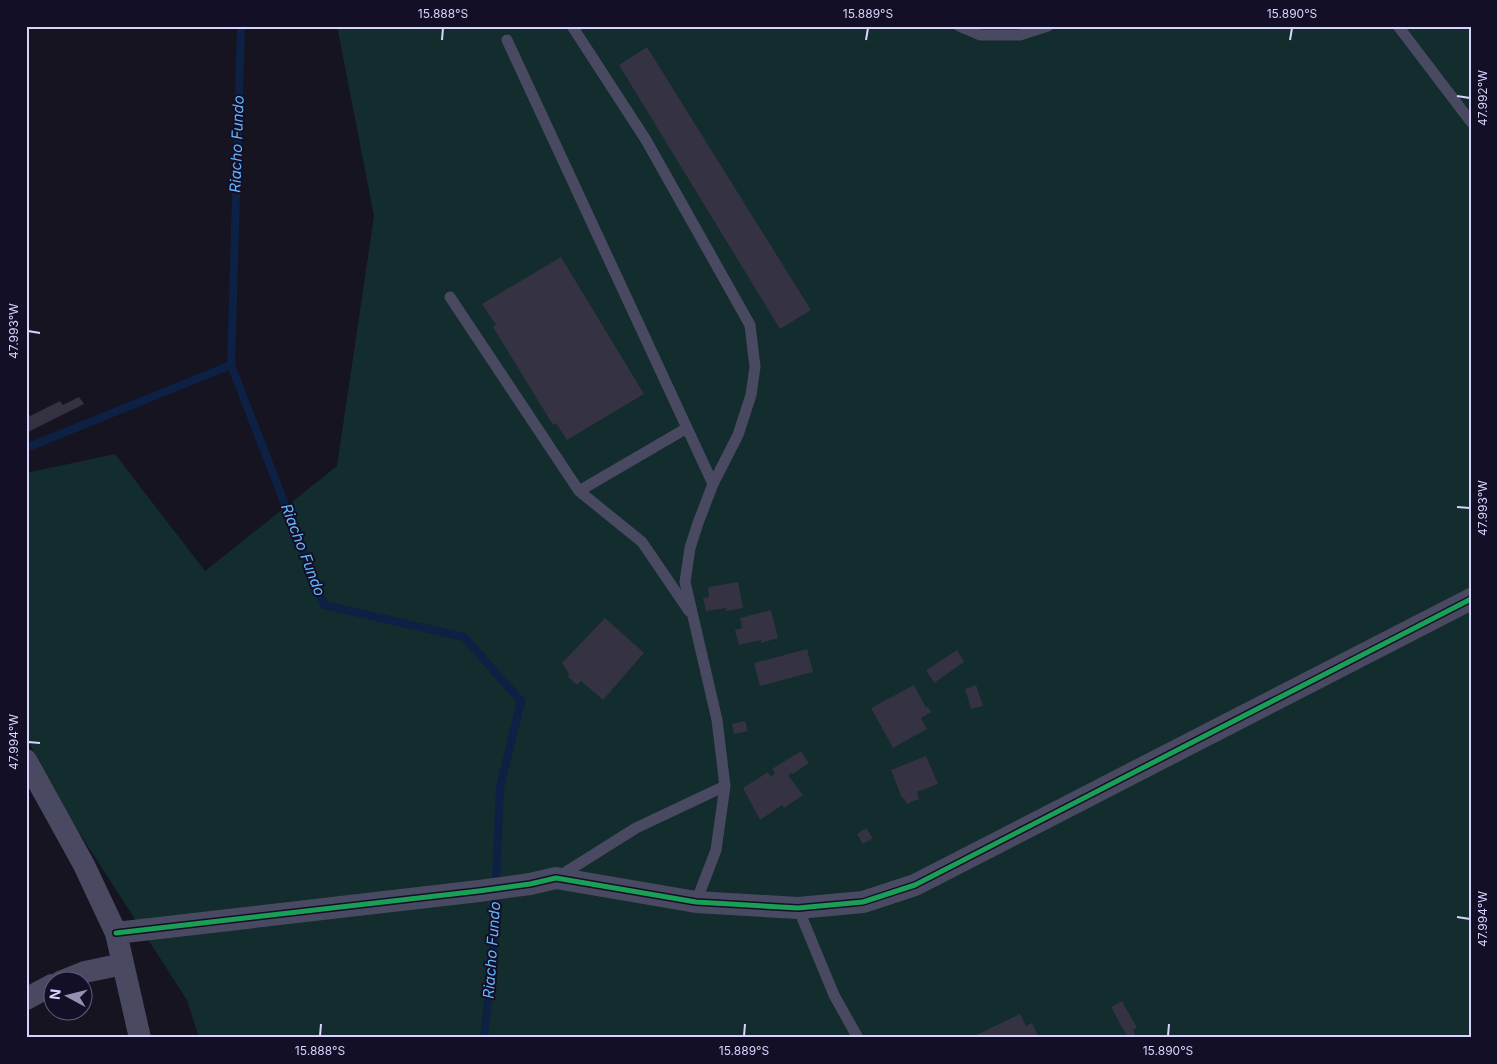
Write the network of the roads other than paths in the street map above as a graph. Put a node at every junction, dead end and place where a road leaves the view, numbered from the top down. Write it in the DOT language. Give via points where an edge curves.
graph roads {
  1 [pos="572,26"];
  2 [pos="959,26"];
  3 [pos="1048,26"];
  4 [pos="1398,26"];
  5 [pos="507,40"];
  6 [pos="1471,122"];
  7 [pos="450,297"];
  8 [pos="687,428"];
  9 [pos="713,484"];
  10 [pos="579,491"];
  11 [pos="1471,600"];
  12 [pos="691,614"];
  13 [pos="26,760"];
  14 [pos="725,786"];
  15 [pos="556,878"];
  16 [pos="696,902"];
  17 [pos="798,908"];
  18 [pos="116,933"];
  19 [pos="123,964"];
  20 [pos="85,972"];
  21 [pos="42,990"];
  22 [pos="26,999"];
  23 [pos="140,1038"];
  24 [pos="858,1038"];
  1 -- 9 [label="lane" via="646,140 750,325 755,367 751,395 738,435"];
  2 -- 3 [label="lane" via="980,35 1020,35"];
  4 -- 6 [label="lane"];
  5 -- 8 [label="lane"];
  7 -- 10 [label="lane"];
  8 -- 9 [label="lane"];
  8 -- 10 [label="lane"];
  9 -- 12 [label="lane" via="690,548 685,582"];
  10 -- 12 [label="lane" via="642,542"];
  11 -- 17 [label="street" via="915,885 863,902"];
  12 -- 14 [label="lane" via="717,720"];
  13 -- 18 [label="street" via="84,865"];
  14 -- 15 [label="lane" via="636,828"];
  14 -- 16 [label="lane" via="716,850"];
  15 -- 16 [label="street"];
  15 -- 18 [label="street" via="480,891"];
  16 -- 17 [label="street"];
  17 -- 24 [label="lane" via="834,995"];
  18 -- 19 [label="street"];
  19 -- 20 [label="street"];
  19 -- 23 [label="street"];
  21 -- 22 [label="street"];
}
